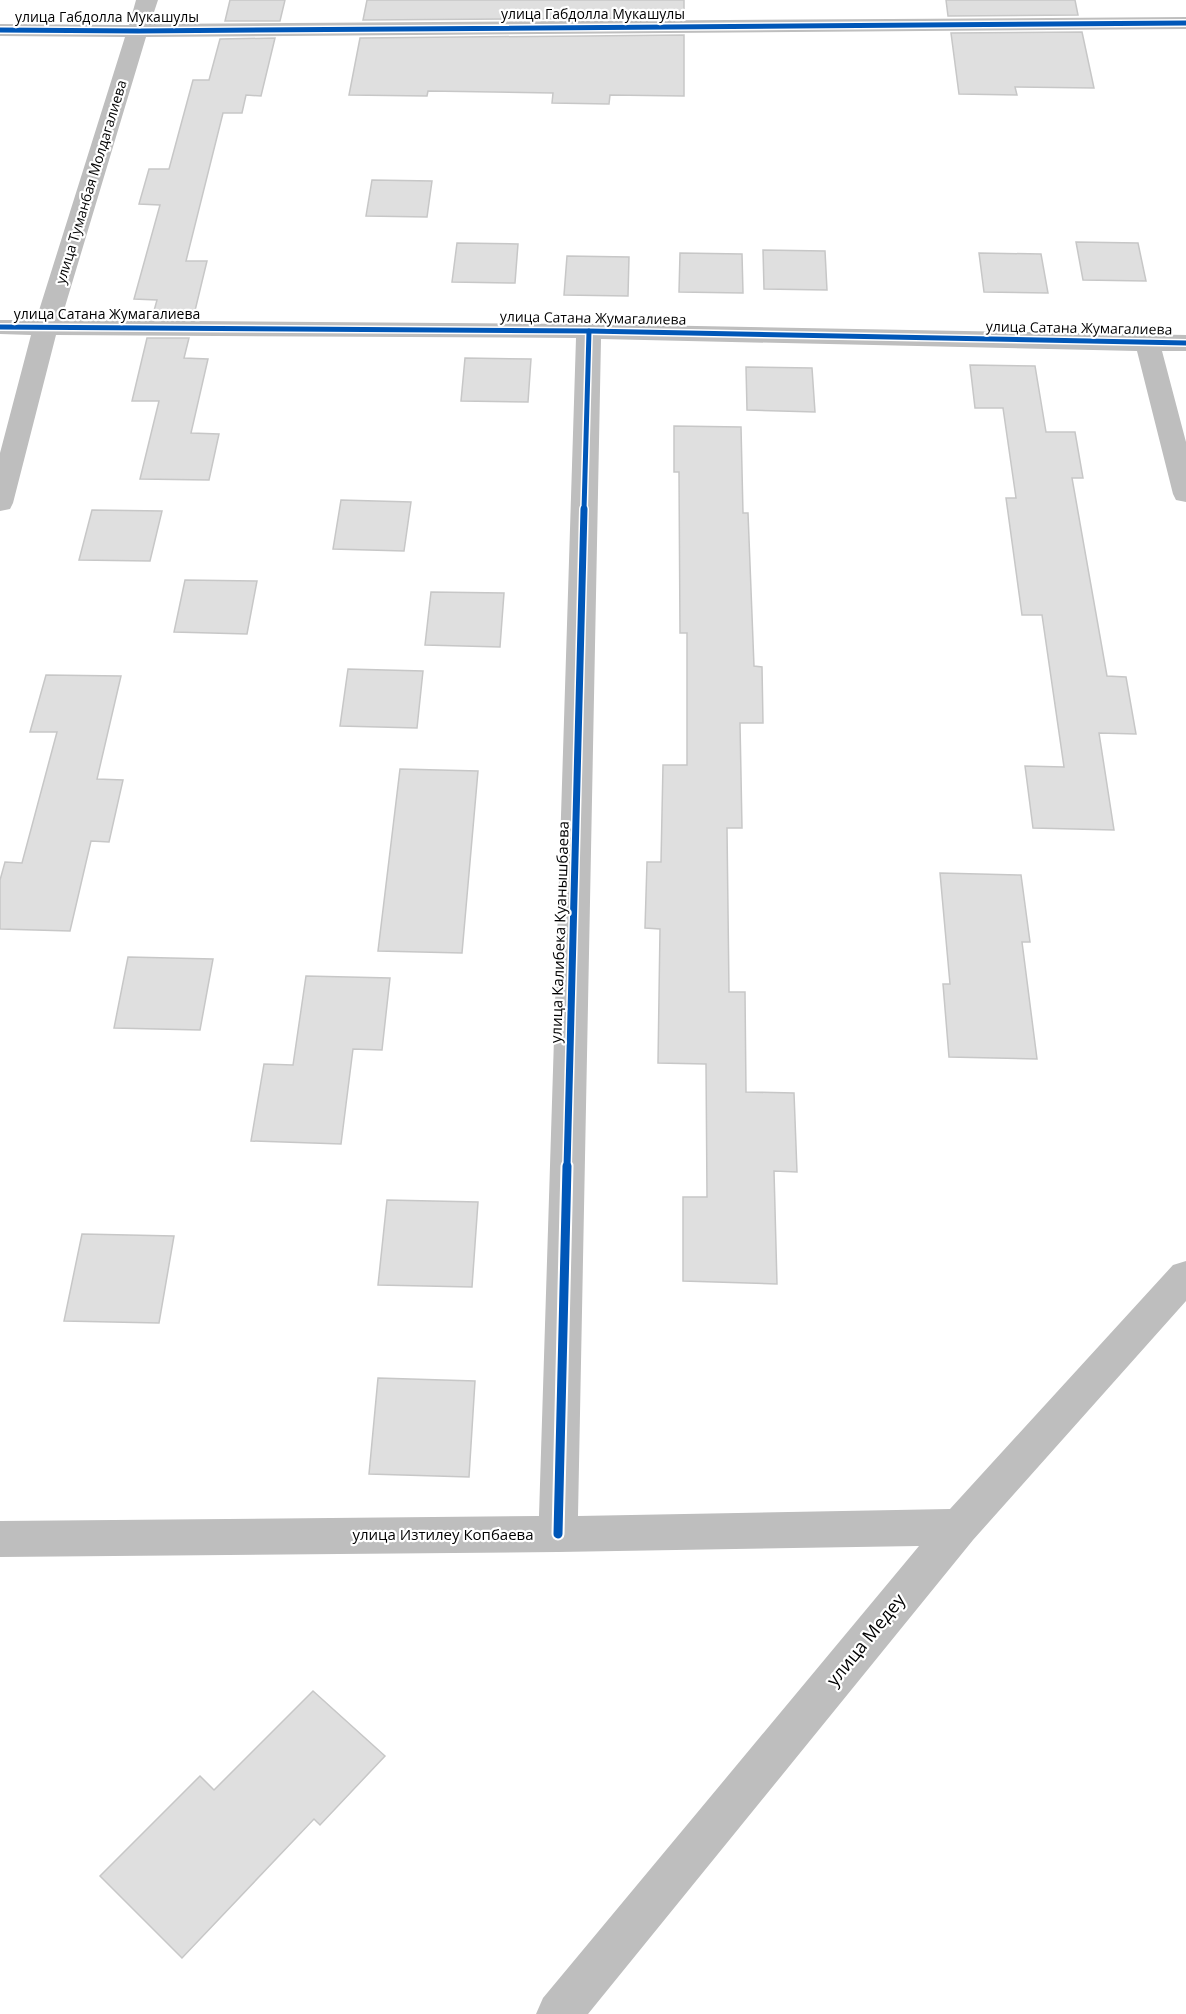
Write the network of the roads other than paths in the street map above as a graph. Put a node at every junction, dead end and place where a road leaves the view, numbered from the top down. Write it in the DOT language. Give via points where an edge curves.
graph roads {
  1 [pos="147,0"];
  2 [pos="1186,23"];
  3 [pos="0,30"];
  4 [pos="138,31"];
  5 [pos="0,327"];
  6 [pos="46,327"];
  7 [pos="589,331"];
  8 [pos="1186,343"];
  9 [pos="1148,344"];
  10 [pos="1186,494"];
  11 [pos="0,503"];
  12 [pos="1186,1276"];
  13 [pos="959,1527"];
  14 [pos="558,1534"];
  15 [pos="0,1539"];
  16 [pos="559,2014"];
  1 -- 4 [label="street, улица Туманбая Молдагалиева"];
  2 -- 4 [label="street, улица Габдолла Мукашулы"];
  3 -- 4 [label="street, улица Габдолла Мукашулы"];
  4 -- 6 [label="street, улица Туманбая Молдагалиева"];
  5 -- 6 [label="street, улица Сатана Жумагалиева"];
  6 -- 7 [label="street, улица Сатана Жумагалиева"];
  6 -- 11 [label="street, улица Туманбая Молдагалиева"];
  7 -- 9 [label="street, улица Сатана Жумагалиева"];
  7 -- 14 [label="street, улица Калибека Куанышбаева"];
  8 -- 9 [label="street, улица Сатана Жумагалиева"];
  9 -- 10 [label="street"];
  12 -- 13 [label="street, улица Медеу"];
  13 -- 14 [label="street, улица Изтилеу Копбаева"];
  13 -- 16 [label="street, улица Медеу"];
  14 -- 15 [label="street, улица Изтилеу Копбаева"];
}
